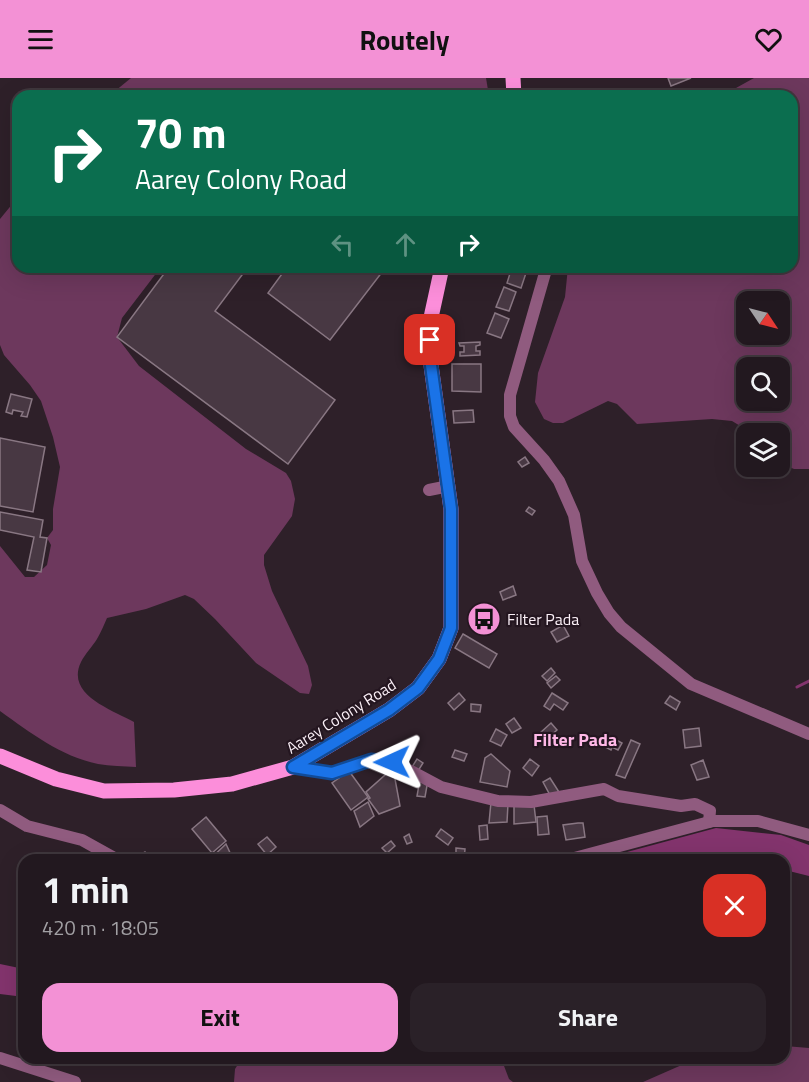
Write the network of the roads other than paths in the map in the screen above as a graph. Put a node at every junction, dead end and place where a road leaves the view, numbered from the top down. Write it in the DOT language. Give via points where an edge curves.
graph roads {
  1 [pos="441,273"];
  2 [pos="544,273"];
  3 [pos="449,486"];
  4 [pos="429,490"];
  5 [pos="809,734"];
  6 [pos="0,756"];
  7 [pos="293,767"];
  8 [pos="0,810"];
  9 [pos="709,822"];
  10 [pos="809,835"];
  11 [pos="110,854"];
  12 [pos="589,854"];
  13 [pos="0,1058"];
  14 [pos="18,1064"];
  15 [pos="19,1064"];
  16 [pos="75,1082"];
  1 -- 3 [label="main road, Aarey Colony Road" via="430,322 430,358"];
  2 -- 5 [label="street" via="510,396 510,416 514,427 559,481 574,515 582,561 597,593 621,627 691,684"];
  3 -- 4 [label="street"];
  3 -- 7 [label="main road, Aarey Colony Road" via="451,628 439,659 418,688 389,710"];
  6 -- 7 [label="main road, Aarey Colony Road" via="56,779 104,790 174,790 232,784"];
  7 -- 9 [label="street" via="332,773 382,760 441,787 498,801 531,802 604,789 618,796 681,806 695,804 710,811"];
  8 -- 11 [label="street" via="27,826 82,840"];
  9 -- 10 [label="street" via="758,821"];
  9 -- 12 [label="street"];
  13 -- 14 [label="street"];
  15 -- 16 [label="street"];
}
